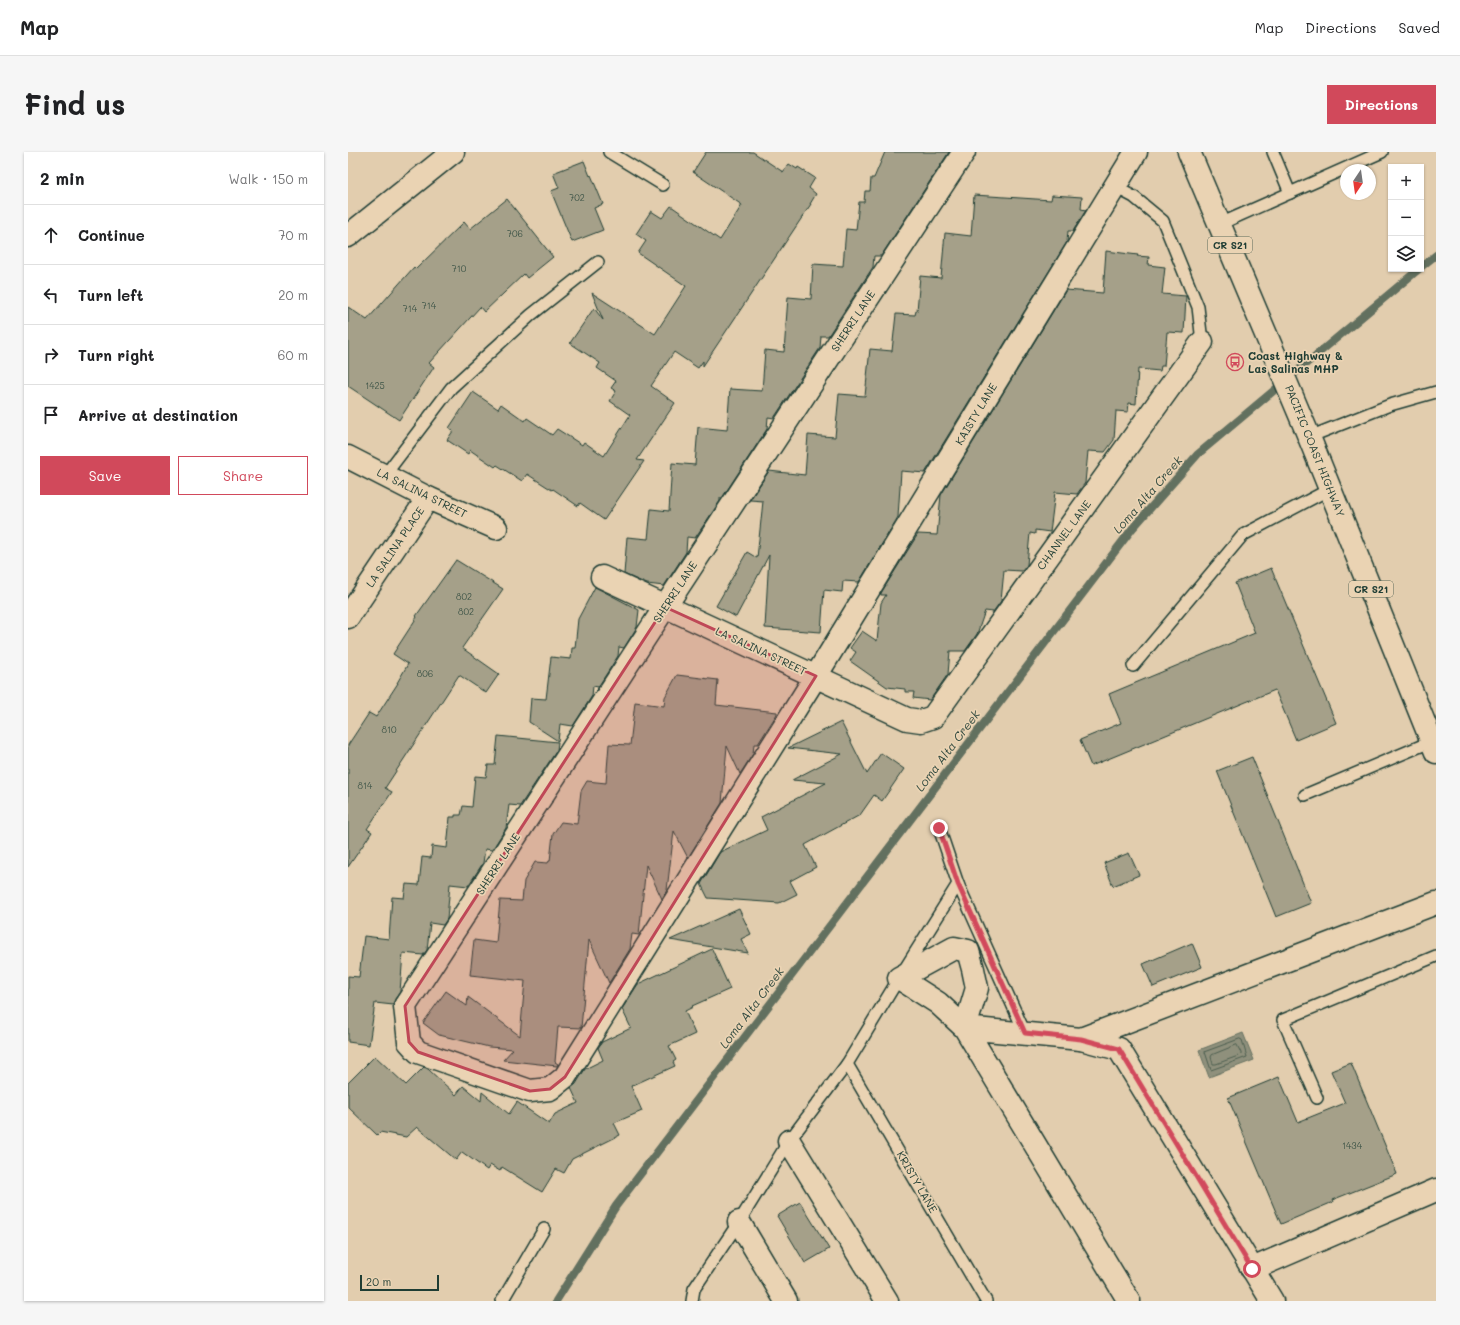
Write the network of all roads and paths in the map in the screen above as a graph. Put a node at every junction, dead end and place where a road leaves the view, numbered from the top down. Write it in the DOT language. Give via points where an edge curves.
graph roads {
  1 [pos="453,152"];
  2 [pos="609,152"];
  3 [pos="964,152"];
  4 [pos="1136,152"];
  5 [pos="1190,152"];
  6 [pos="1273,152"];
  7 [pos="1382,152"];
  8 [pos="663,185"];
  9 [pos="1115,187"];
  10 [pos="1290,193"];
  11 [pos="1220,224"];
  12 [pos="348,236"];
  13 [pos="598,262"];
  14 [pos="1202,342"];
  15 [pos="1436,392"];
  16 [pos="1307,432"];
  17 [pos="348,458"];
  18 [pos="385,476"];
  19 [pos="1330,489"];
  20 [pos="428,498"];
  21 [pos="496,528"];
  22 [pos="602,577"];
  23 [pos="665,607"];
  24 [pos="348,617"];
  25 [pos="1133,666"];
  26 [pos="816,676"];
  27 [pos="921,721"];
  28 [pos="1435,744"];
  29 [pos="1305,795"];
  30 [pos="939,828"];
  31 [pos="958,884"];
  32 [pos="1436,903"];
  33 [pos="1436,956"];
  34 [pos="899,978"];
  35 [pos="965,1028"];
  36 [pos="1025,1033"];
  37 [pos="1081,1039"];
  38 [pos="847,1064"];
  39 [pos="1317,1098"];
  40 [pos="789,1141"];
  41 [pos="1436,1190"];
  42 [pos="739,1222"];
  43 [pos="544,1229"];
  44 [pos="1252,1269"];
  45 [pos="502,1301"];
  46 [pos="692,1301"];
  47 [pos="786,1301"];
  48 [pos="887,1301"];
  49 [pos="986,1301"];
  50 [pos="1129,1301"];
  51 [pos="1272,1301"];
  1 -- 12 [label="street"];
  2 -- 8 [label="lane"];
  3 -- 23 [label="street, SHERRI LANE"];
  4 -- 9 [label="street, KAISTY LANE"];
  5 -- 11 [label="street, PACIFIC COAST HIGHWAY / CR S21"];
  6 -- 10 [label="lane"];
  7 -- 10 [label="lane"];
  9 -- 14 [label="lane" via="1134,197 1163,221 1198,307"];
  9 -- 26 [label="street, KAISTY LANE"];
  10 -- 11 [label="lane"];
  11 -- 16 [label="street, PACIFIC COAST HIGHWAY / CR S21"];
  13 -- 18 [label="lane" via="531,315 451,388"];
  14 -- 27 [label="street, CHANNEL LANE" via="933,717"];
  15 -- 16 [label="lane"];
  16 -- 19 [label="street, PACIFIC COAST HIGHWAY / CR S21"];
  17 -- 18 [label="street, LA SALINA STREET"];
  18 -- 20 [label="street, LA SALINA STREET"];
  19 -- 25 [label="lane" via="1244,535"];
  19 -- 28 [label="street, PACIFIC COAST HIGHWAY / CR S21"];
  20 -- 21 [label="street, LA SALINA STREET"];
  20 -- 24 [label="street, LA SALINA PLACE"];
  22 -- 23 [label="street, LA SALINA STREET"];
  23 -- 26 [label="street, LA SALINA STREET"];
  23 -- 26 [label="street, SHERRI LANE" via="406,1006 409,1042 418,1052 530,1091 550,1090 565,1077"];
  26 -- 27 [label="street, LA SALINA STREET" via="907,720"];
  28 -- 29 [label="lane"];
  30 -- 31 [label="lane"];
  31 -- 34 [label="lane"];
  31 -- 36 [label="lane"];
  32 -- 37 [label="street"];
  33 -- 39 [label="lane" via="1282,1020"];
  34 -- 35 [label="street" via="938,1003"];
  34 -- 35 [label="street" via="954,948 968,951 977,988"];
  34 -- 38 [label="lane"];
  35 -- 36 [label="street"];
  35 -- 50 [label="street"];
  36 -- 37 [label="street"];
  37 -- 44 [label="street" via="1119,1049"];
  38 -- 40 [label="lane"];
  38 -- 49 [label="lane, KRISTY LANE"];
  40 -- 42 [label="lane"];
  40 -- 48 [label="street"];
  41 -- 44 [label="street"];
  42 -- 46 [label="lane" via="694,1289"];
  42 -- 47 [label="street"];
  43 -- 45 [label="lane"];
  44 -- 51 [label="street"];
}
